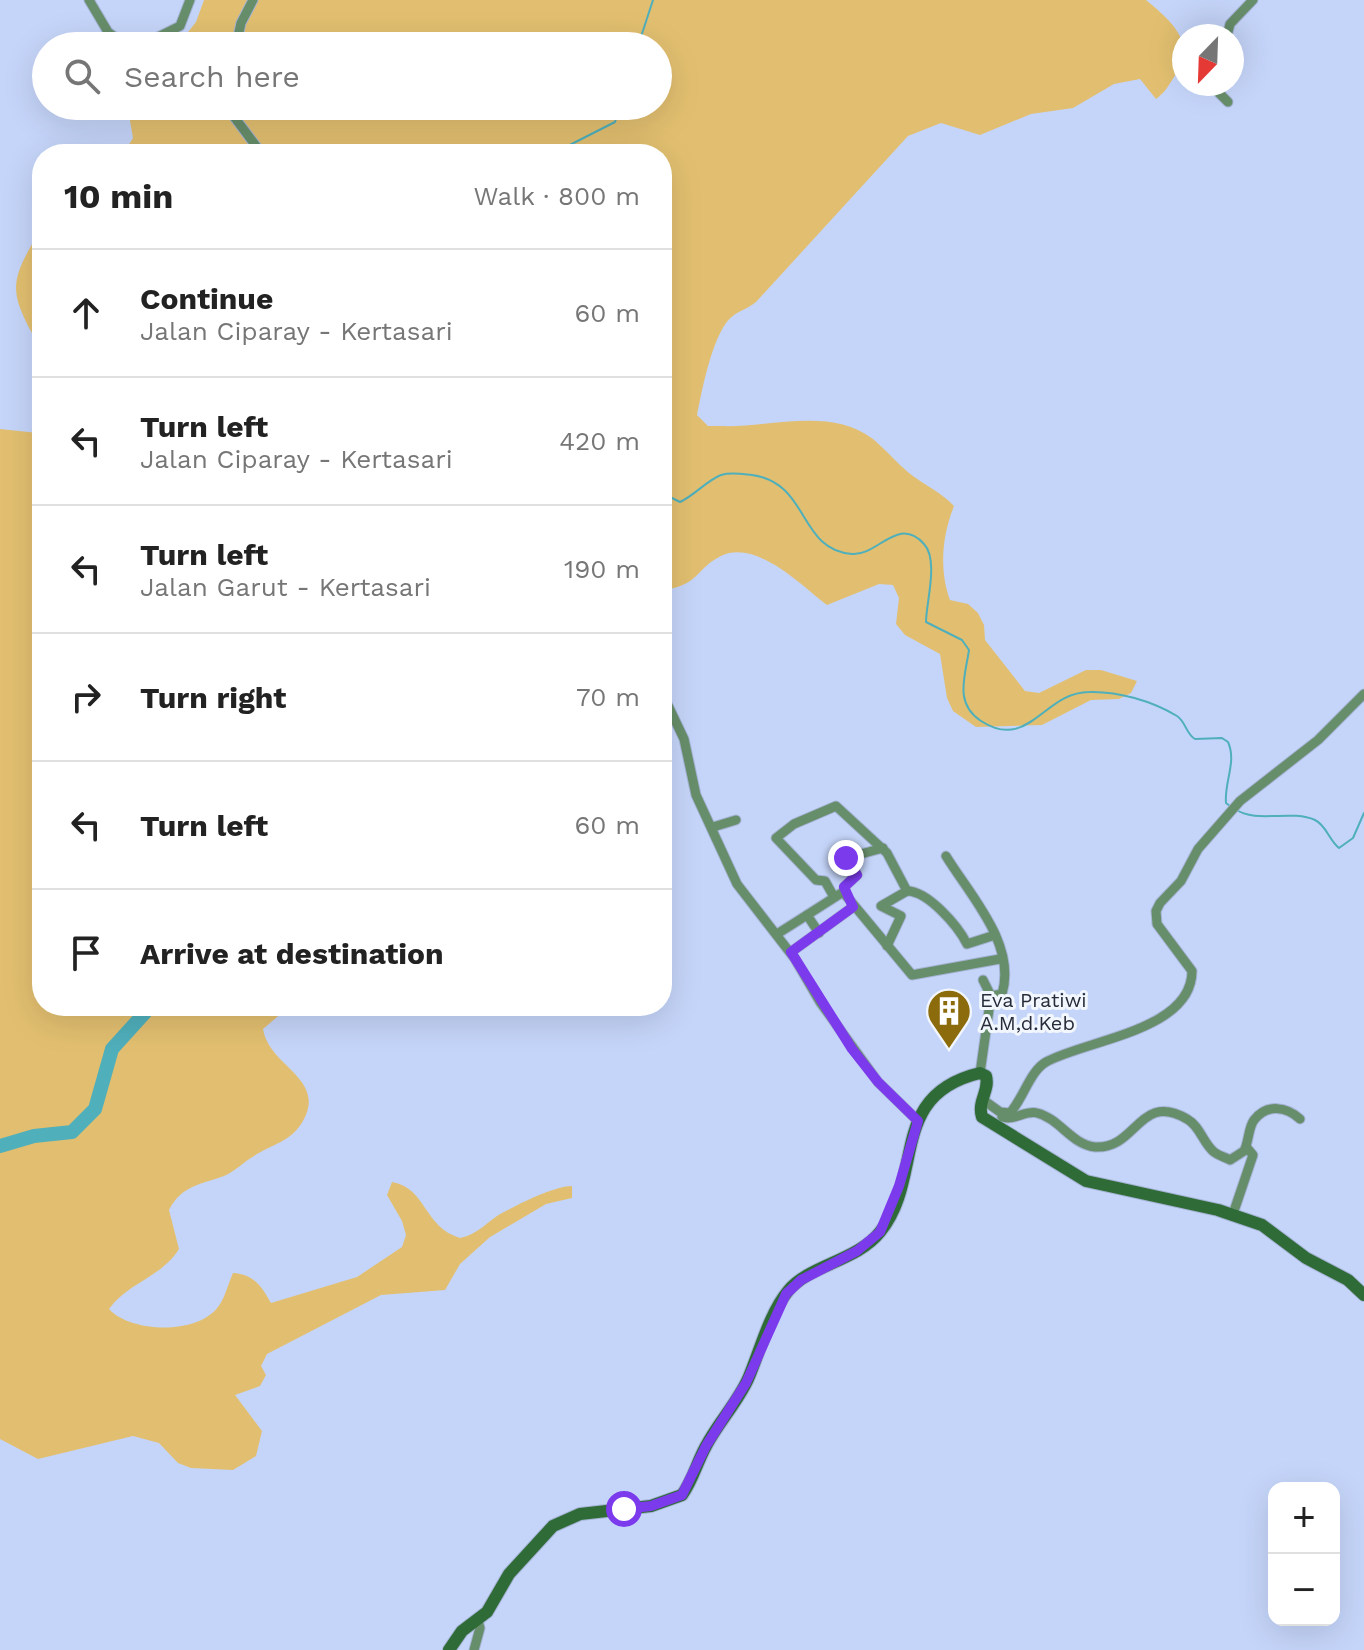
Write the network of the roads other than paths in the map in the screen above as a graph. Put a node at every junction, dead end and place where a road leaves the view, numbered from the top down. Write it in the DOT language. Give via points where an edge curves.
graph roads {
  1 [pos="89,0"];
  2 [pos="190,0"];
  3 [pos="253,0"];
  4 [pos="1253,0"];
  5 [pos="1230,24"];
  6 [pos="108,32"];
  7 [pos="168,32"];
  8 [pos="239,32"];
  9 [pos="1222,96"];
  10 [pos="1228,102"];
  11 [pos="236,120"];
  12 [pos="254,144"];
  13 [pos="1364,694"];
  14 [pos="672,714"];
  15 [pos="736,820"];
  16 [pos="713,827"];
  17 [pos="883,848"];
  18 [pos="946,856"];
  19 [pos="907,891"];
  20 [pos="846,895"];
  21 [pos="834,897"];
  22 [pos="881,906"];
  23 [pos="853,907"];
  24 [pos="807,915"];
  25 [pos="862,918"];
  26 [pos="819,933"];
  27 [pos="777,934"];
  28 [pos="995,935"];
  29 [pos="887,946"];
  30 [pos="791,952"];
  31 [pos="1000,959"];
  32 [pos="983,980"];
  33 [pos="991,996"];
  34 [pos="980,1073"];
  35 [pos="982,1099"];
  36 [pos="994,1109"];
  37 [pos="1300,1119"];
  38 [pos="918,1121"];
  39 [pos="1247,1148"];
  40 [pos="1233,1214"];
  41 [pos="1364,1295"];
  42 [pos="478,1621"];
  43 [pos="449,1650"];
  44 [pos="474,1650"];
  1 -- 6 [label="street"];
  2 -- 7 [label="street" via="180,26"];
  3 -- 8 [label="street"];
  4 -- 5 [label="street"];
  9 -- 10 [label="street"];
  11 -- 12 [label="street"];
  13 -- 36 [label="street" via="1318,740 1250,791 1204,842 1156,911 1163,934 1192,971 1185,992 1168,1013 1151,1024 1046,1061 1013,1110 1007,1114"];
  14 -- 16 [label="street" via="684,739 696,795"];
  15 -- 16 [label="street"];
  16 -- 27 [label="street" via="737,884"];
  17 -- 19 [label="street"];
  17 -- 20 [label="street" via="848,857 857,875 844,887"];
  17 -- 21 [label="street" via="839,807 802,820 777,838 817,880 825,881"];
  18 -- 28 [label="street" via="985,910"];
  19 -- 22 [label="street"];
  19 -- 28 [label="street" via="942,913 967,944"];
  20 -- 21 [label="street"];
  20 -- 23 [label="street"];
  21 -- 24 [label="street"];
  22 -- 25 [label="street"];
  22 -- 29 [label="street" via="901,916"];
  23 -- 25 [label="street"];
  23 -- 26 [label="street"];
  24 -- 26 [label="street"];
  24 -- 27 [label="street"];
  25 -- 29 [label="street"];
  26 -- 30 [label="street"];
  27 -- 30 [label="street"];
  28 -- 31 [label="street"];
  29 -- 31 [label="street" via="916,976"];
  30 -- 38 [label="street" via="852,1049"];
  31 -- 33 [label="street" via="1003,991"];
  32 -- 33 [label="street"];
  33 -- 34 [label="street"];
  34 -- 35 [label="main road" via="988,1081"];
  34 -- 38 [label="main road" via="937,1092"];
  35 -- 36 [label="street"];
  35 -- 40 [label="main road" via="980,1111 989,1123 1086,1181"];
  36 -- 39 [label="street" via="1006,1118 1040,1113 1095,1147 1115,1144 1149,1114 1161,1111 1189,1120 1212,1151 1230,1160"];
  37 -- 39 [label="street" via="1284,1109 1268,1110 1254,1119"];
  38 -- 42 [label="main road" via="880,1232 786,1294 746,1383 682,1495 651,1506 580,1514 553,1526 509,1574"];
  39 -- 40 [label="street" via="1253,1155"];
  40 -- 41 [label="main road" via="1277,1234"];
  42 -- 43 [label="main road" via="462,1631"];
  42 -- 44 [label="street"];
}
